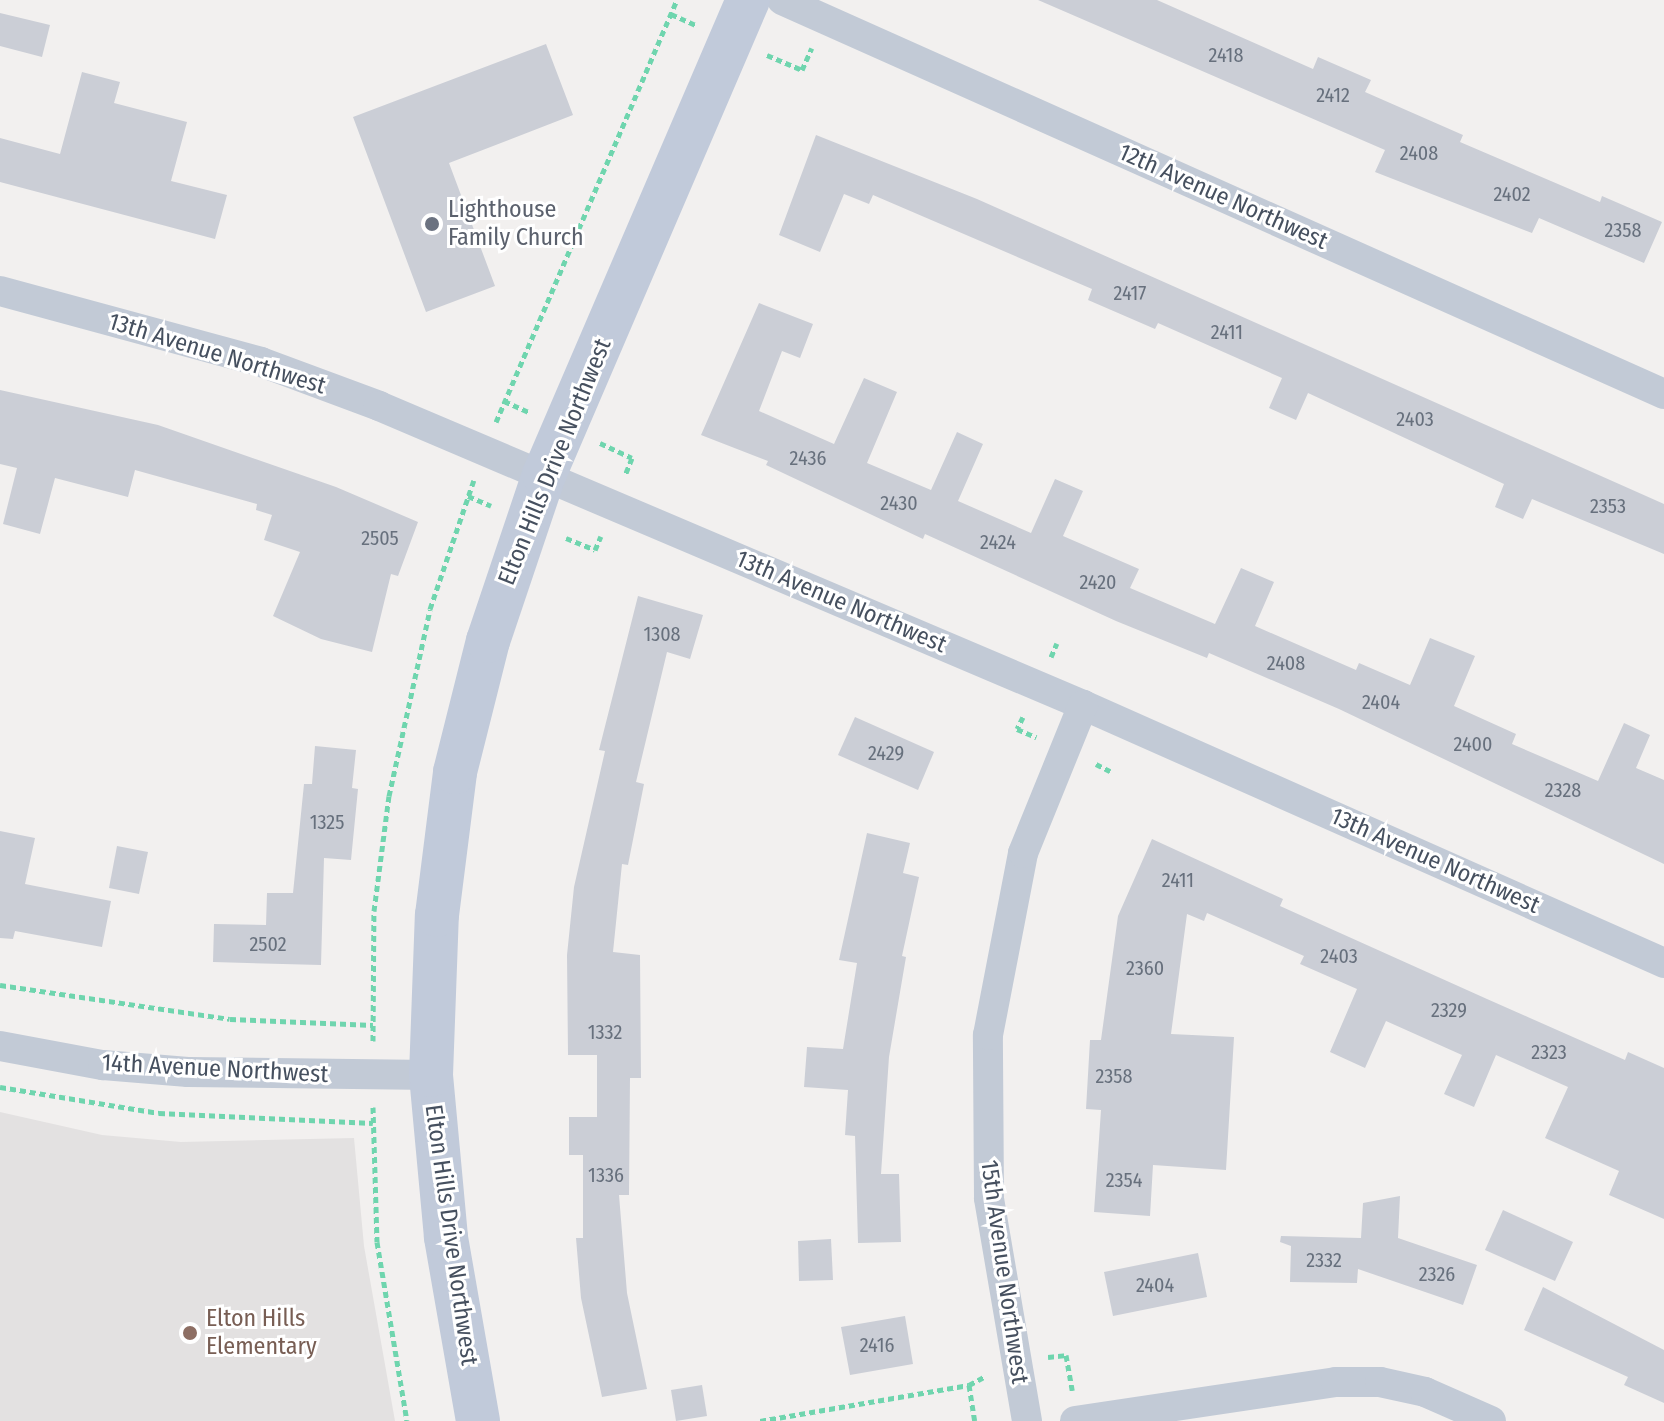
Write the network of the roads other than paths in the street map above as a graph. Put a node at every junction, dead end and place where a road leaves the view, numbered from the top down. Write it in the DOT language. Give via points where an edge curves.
graph roads {
  1 [pos="748,0"];
  2 [pos="782,0"];
  3 [pos="0,291"];
  4 [pos="1664,394"];
  5 [pos="544,475"];
  6 [pos="1083,705"];
  7 [pos="1664,963"];
  8 [pos="0,1046"];
  9 [pos="431,1075"];
  10 [pos="478,1421"];
  11 [pos="1027,1421"];
  12 [pos="1075,1421"];
  13 [pos="1491,1421"];
  1 -- 5 [label="main road, Elton Hills Drive Northwest"];
  2 -- 4 [label="street, 12th Avenue Northwest"];
  3 -- 5 [label="street, 13th Avenue Northwest" via="261,362"];
  5 -- 6 [label="street, 13th Avenue Northwest"];
  5 -- 9 [label="main road, Elton Hills Drive Northwest" via="488,641 455,772 437,915"];
  6 -- 7 [label="street, 13th Avenue Northwest"];
  6 -- 11 [label="street, 15th Avenue Northwest" via="1023,853 988,1035 989,1198"];
  8 -- 9 [label="street, 14th Avenue Northwest" via="103,1065 188,1072"];
  9 -- 10 [label="main road, Elton Hills Drive Northwest" via="446,1237"];
  12 -- 13 [label="street" via="1336,1382 1380,1382 1425,1392"];
}
